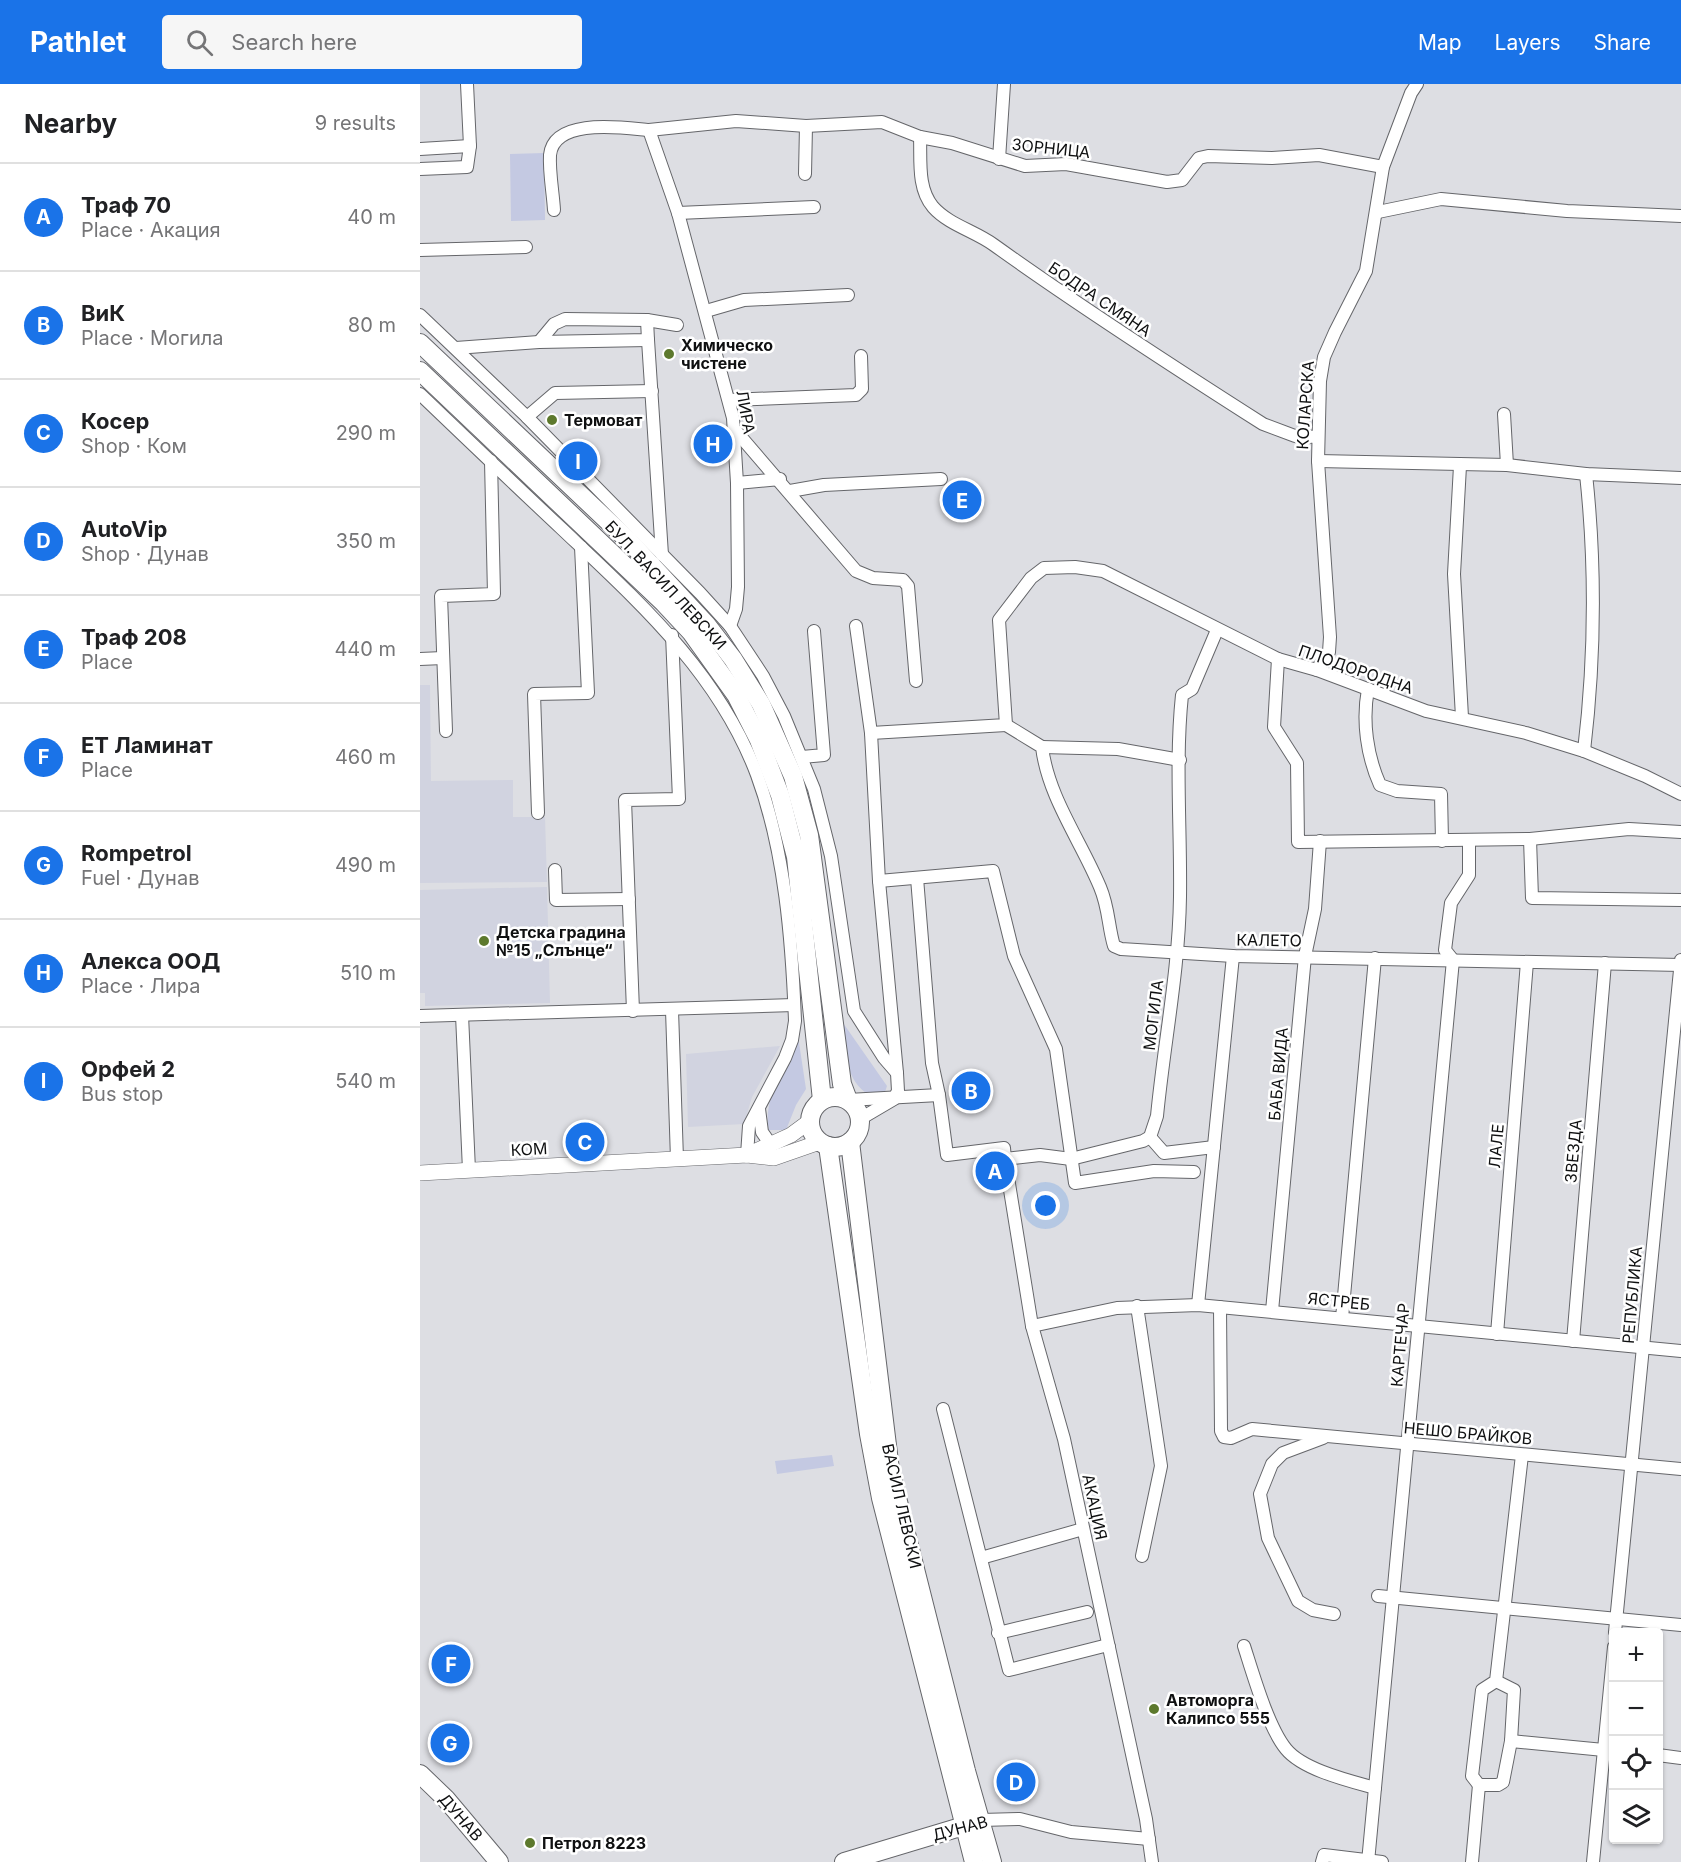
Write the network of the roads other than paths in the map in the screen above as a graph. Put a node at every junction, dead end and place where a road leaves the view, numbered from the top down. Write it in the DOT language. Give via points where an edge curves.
graph roads {
  1 [pos="467,84"];
  2 [pos="1004,84"];
  3 [pos="1418,84"];
  4 [pos="806,126"];
  5 [pos="649,130"];
  6 [pos="920,137"];
  7 [pos="470,146"];
  8 [pos="420,149"];
  9 [pos="999,159"];
  10 [pos="1383,167"];
  11 [pos="420,169"];
  12 [pos="805,174"];
  13 [pos="814,207"];
  14 [pos="554,210"];
  15 [pos="1378,212"];
  16 [pos="678,213"];
  17 [pos="1681,216"];
  18 [pos="526,248"];
  19 [pos="420,250"];
  20 [pos="848,295"];
  21 [pos="706,311"];
  22 [pos="420,315"];
  23 [pos="647,320"];
  24 [pos="677,325"];
  25 [pos="648,340"];
  26 [pos="539,342"];
  27 [pos="420,343"];
  28 [pos="456,348"];
  29 [pos="861,356"];
  30 [pos="420,371"];
  31 [pos="652,391"];
  32 [pos="420,394"];
  33 [pos="729,400"];
  34 [pos="1504,414"];
  35 [pos="527,417"];
  36 [pos="735,430"];
  37 [pos="1317,437"];
  38 [pos="491,461"];
  39 [pos="1318,461"];
  40 [pos="1507,465"];
  41 [pos="1460,466"];
  42 [pos="1586,474"];
  43 [pos="1681,478"];
  44 [pos="780,479"];
  45 [pos="941,480"];
  46 [pos="737,483"];
  47 [pos="790,491"];
  48 [pos="581,547"];
  49 [pos="662,555"];
  50 [pos="730,626"];
  51 [pos="856,626"];
  52 [pos="1217,630"];
  53 [pos="814,631"];
  54 [pos="672,635"];
  55 [pos="443,658"];
  56 [pos="420,659"];
  57 [pos="1278,659"];
  58 [pos="1317,670"];
  59 [pos="916,681"];
  60 [pos="1368,689"];
  61 [pos="1462,717"];
  62 [pos="1006,725"];
  63 [pos="446,731"];
  64 [pos="871,733"];
  65 [pos="1042,747"];
  66 [pos="1584,751"];
  67 [pos="802,757"];
  68 [pos="1180,760"];
  69 [pos="1681,794"];
  70 [pos="538,813"];
  71 [pos="1681,832"];
  72 [pos="1530,839"];
  73 [pos="1469,840"];
  74 [pos="1442,841"];
  75 [pos="1320,842"];
  76 [pos="555,870"];
  77 [pos="918,878"];
  78 [pos="879,881"];
  79 [pos="629,899"];
  80 [pos="1681,900"];
  81 [pos="1177,953"];
  82 [pos="1233,956"];
  83 [pos="1305,956"];
  84 [pos="1375,958"];
  85 [pos="1453,960"];
  86 [pos="1527,962"];
  87 [pos="1605,963"];
  88 [pos="1681,963"];
  89 [pos="794,1005"];
  90 [pos="672,1010"];
  91 [pos="633,1011"];
  92 [pos="462,1015"];
  93 [pos="420,1016"];
  94 [pos="897,1072"];
  95 [pos="939,1095"];
  96 [pos="894,1099"];
  97 [pos="822,1100"];
  98 [pos="848,1100"];
  99 [pos="759,1109"];
  100 [pos="860,1119"];
  101 [pos="810,1121"];
  102 [pos="1150,1137"];
  103 [pos="850,1142"];
  104 [pos="824,1144"];
  105 [pos="771,1145"];
  106 [pos="1214,1147"];
  107 [pos="747,1155"];
  108 [pos="677,1159"];
  109 [pos="1005,1159"];
  110 [pos="1071,1159"];
  111 [pos="469,1170"];
  112 [pos="1194,1172"];
  113 [pos="420,1173"];
  114 [pos="1198,1305"];
  115 [pos="1137,1306"];
  116 [pos="1220,1306"];
  117 [pos="1272,1311"];
  118 [pos="1342,1318"];
  119 [pos="1032,1326"];
  120 [pos="1418,1326"];
  121 [pos="1497,1334"];
  122 [pos="1573,1341"];
  123 [pos="1644,1347"];
  124 [pos="1681,1351"];
  125 [pos="943,1409"];
  126 [pos="1330,1436"];
  127 [pos="1407,1444"];
  128 [pos="1522,1455"];
  129 [pos="1631,1464"];
  130 [pos="1681,1469"];
  131 [pos="1083,1529"];
  132 [pos="1142,1556"];
  133 [pos="981,1558"];
  134 [pos="1378,1596"];
  135 [pos="1393,1597"];
  136 [pos="1506,1608"];
  137 [pos="1087,1612"];
  138 [pos="1334,1614"];
  139 [pos="1616,1618"];
  140 [pos="1681,1624"];
  141 [pos="1615,1628"];
  142 [pos="998,1633"];
  143 [pos="1244,1646"];
  144 [pos="1109,1647"];
  145 [pos="1496,1681"];
  146 [pos="1612,1682"];
  147 [pos="1610,1736"];
  148 [pos="1511,1741"];
  149 [pos="1609,1751"];
  150 [pos="1663,1756"];
  151 [pos="1681,1758"];
  152 [pos="420,1774"];
  153 [pos="1479,1785"];
  154 [pos="1375,1788"];
  155 [pos="973,1823"];
  156 [pos="1149,1839"];
  157 [pos="1368,1861"];
  158 [pos="499,1862"];
  159 [pos="844,1862"];
  160 [pos="974,1862"];
  161 [pos="992,1862"];
  162 [pos="1152,1862"];
  163 [pos="1322,1862"];
  164 [pos="1382,1862"];
  165 [pos="1472,1862"];
  166 [pos="1593,1862"];
  1 -- 7 [label="street"];
  2 -- 9 [label="street"];
  3 -- 10 [label="street, КОЛАРСКА"];
  4 -- 5 [label="street, ЗОРНИЦА" via="736,121"];
  4 -- 6 [label="street, ЗОРНИЦА" via="882,122"];
  4 -- 12 [label="street"];
  5 -- 14 [label="street" via="580,127 556,143 550,155"];
  5 -- 16 [label="street, ЛИРА"];
  6 -- 9 [label="street, ЗОРНИЦА"];
  6 -- 37 [label="street, БОДРА СМЯНА" via="922,184 933,206 945,218 986,239 1103,322 1263,424 1295,436"];
  7 -- 8 [label="street"];
  7 -- 11 [label="street" via="467,167"];
  9 -- 10 [label="street, ЗОРНИЦА" via="1034,167 1066,164 1167,183 1182,180 1199,158 1209,156 1319,155"];
  10 -- 15 [label="street, КОЛАРСКА"];
  13 -- 16 [label="street"];
  15 -- 17 [label="street" via="1441,199 1567,211"];
  15 -- 37 [label="street, КОЛАРСКА" via="1366,271 1324,357"];
  16 -- 21 [label="street, ЛИРА"];
  18 -- 19 [label="street"];
  20 -- 21 [label="street" via="744,300"];
  21 -- 33 [label="street, ЛИРА"];
  22 -- 28 [label="street"];
  23 -- 24 [label="street"];
  23 -- 25 [label="street"];
  23 -- 26 [label="street" via="565,319 554,324"];
  25 -- 26 [label="street"];
  25 -- 31 [label="street"];
  26 -- 28 [label="street"];
  27 -- 98 [label="main road, БУЛ. ВАСИЛ ЛЕВСКИ" via="629,541 706,624 761,704 793,776 809,835 842,1084"];
  28 -- 35 [label="street"];
  29 -- 33 [label="street" via="862,389 856,395"];
  30 -- 97 [label="main road, БУЛ. ВАСИЛ ЛЕВСКИ" via="680,620 742,705 780,795 796,857"];
  31 -- 35 [label="street" via="555,393"];
  31 -- 49 [label="street"];
  32 -- 38 [label="street"];
  33 -- 36 [label="street, ЛИРА"];
  34 -- 40 [label="street"];
  35 -- 49 [label="street"];
  36 -- 44 [label="street"];
  36 -- 46 [label="street, ЛИРА"];
  37 -- 39 [label="street, КОЛАРСКА"];
  38 -- 48 [label="street"];
  38 -- 55 [label="street" via="494,594 441,596"];
  39 -- 41 [label="street"];
  39 -- 58 [label="street, КОЛАРСКА" via="1330,637 1329,652"];
  40 -- 41 [label="street"];
  40 -- 42 [label="street"];
  41 -- 61 [label="street" via="1454,574"];
  42 -- 43 [label="street"];
  42 -- 66 [label="street" via="1593,666"];
  44 -- 46 [label="street"];
  44 -- 47 [label="street"];
  45 -- 47 [label="street" via="824,485"];
  46 -- 50 [label="street, ЛИРА" via="738,587"];
  47 -- 59 [label="street" via="860,574 903,580 908,586"];
  48 -- 54 [label="street"];
  48 -- 70 [label="street" via="588,693 534,694"];
  49 -- 50 [label="street"];
  50 -- 67 [label="street" via="774,695"];
  51 -- 64 [label="street"];
  52 -- 57 [label="street, ПЛОДОРОДНА"];
  52 -- 62 [label="street, ПЛОДОРОДНА" via="1103,571 1044,568 1031,578 999,620"];
  52 -- 68 [label="street, МОГИЛА" via="1194,685 1182,695"];
  53 -- 67 [label="street" via="824,755"];
  54 -- 79 [label="street" via="678,799 625,801"];
  54 -- 89 [label="street" via="713,689 757,775 780,860"];
  55 -- 56 [label="street"];
  55 -- 63 [label="street"];
  57 -- 58 [label="street, ПЛОДОРОДНА"];
  57 -- 75 [label="street" via="1274,727 1296,764 1298,842"];
  58 -- 60 [label="street, ПЛОДОРОДНА"];
  60 -- 61 [label="street, ПЛОДОРОДНА" via="1426,711"];
  60 -- 74 [label="street" via="1369,761 1380,786 1441,794"];
  61 -- 66 [label="street, ПЛОДОРОДНА"];
  62 -- 64 [label="street"];
  62 -- 65 [label="street"];
  64 -- 78 [label="street"];
  65 -- 68 [label="street" via="1118,749"];
  65 -- 81 [label="street, КАЛЕТО" via="1053,790 1109,911 1114,946"];
  66 -- 69 [label="street, ПЛОДОРОДНА"];
  67 -- 94 [label="street" via="831,856 854,1011 884,1059"];
  68 -- 81 [label="street, МОГИЛА"];
  71 -- 72 [label="street" via="1629,829"];
  72 -- 73 [label="street"];
  72 -- 80 [label="street" via="1532,898"];
  73 -- 74 [label="street"];
  73 -- 85 [label="street, КАРТЕЧАР" via="1469,875 1451,903 1445,950"];
  74 -- 75 [label="street"];
  75 -- 83 [label="street, БАБА ВИДА" via="1315,909"];
  76 -- 79 [label="street" via="556,900"];
  77 -- 78 [label="street"];
  77 -- 95 [label="street" via="932,1063"];
  77 -- 110 [label="street" via="993,871 1014,956 1056,1049"];
  78 -- 94 [label="street"];
  79 -- 91 [label="street"];
  81 -- 82 [label="street, КАЛЕТО"];
  81 -- 102 [label="street, МОГИЛА" via="1157,1116"];
  82 -- 83 [label="street, КАЛЕТО"];
  82 -- 106 [label="street"];
  83 -- 84 [label="street, КАЛЕТО"];
  83 -- 117 [label="street, БАБА ВИДА"];
  84 -- 85 [label="street, КАЛЕТО"];
  84 -- 118 [label="street"];
  85 -- 86 [label="street, КАЛЕТО"];
  85 -- 120 [label="street, КАРТЕЧАР"];
  86 -- 87 [label="street, КАЛЕТО"];
  86 -- 121 [label="street, ЛАЛЕ"];
  87 -- 88 [label="street, КАЛЕТО"];
  87 -- 122 [label="street, ЗВЕЗДА"];
  88 -- 123 [label="street, РЕПУБЛИКА"];
  89 -- 90 [label="street"];
  89 -- 99 [label="street" via="792,1040"];
  90 -- 91 [label="street"];
  90 -- 108 [label="street"];
  91 -- 92 [label="street"];
  92 -- 93 [label="street"];
  92 -- 111 [label="street"];
  94 -- 96 [label="street" via="898,1091"];
  95 -- 96 [label="street"];
  95 -- 109 [label="street" via="947,1155 1004,1148"];
  96 -- 98 [label="street"];
  96 -- 100 [label="street"];
  97 -- 98 [label="main road"];
  97 -- 101 [label="main road"];
  98 -- 100 [label="main road"];
  99 -- 105 [label="street" via="762,1132"];
  99 -- 107 [label="street" via="749,1126"];
  100 -- 103 [label="main road"];
  101 -- 104 [label="main road" via="813,1132"];
  101 -- 105 [label="street"];
  102 -- 106 [label="street" via="1164,1153"];
  102 -- 110 [label="street"];
  103 -- 104 [label="main road" via="843,1146"];
  103 -- 155 [label="main road, ВАСИЛ ЛЕВСКИ" via="890,1470 966,1771"];
  104 -- 107 [label="street" via="774,1158"];
  104 -- 155 [label="main road, ВАСИЛ ЛЕВСКИ" via="882,1498"];
  105 -- 107 [label="street"];
  106 -- 114 [label="street"];
  107 -- 108 [label="street, КОМ"];
  108 -- 111 [label="street, КОМ"];
  109 -- 110 [label="street" via="1040,1155"];
  109 -- 119 [label="street, АКАЦИЯ"];
  110 -- 112 [label="street" via="1075,1183 1154,1171"];
  111 -- 113 [label="street, КОМ"];
  114 -- 115 [label="street, ЯСТРЕБ"];
  114 -- 116 [label="street, ЯСТРЕБ"];
  115 -- 119 [label="street, ЯСТРЕБ"];
  115 -- 132 [label="street" via="1161,1466"];
  116 -- 117 [label="street, ЯСТРЕБ"];
  116 -- 126 [label="street, НЕШО БРАЙКОВ" via="1224,1437 1252,1430"];
  117 -- 118 [label="street, ЯСТРЕБ"];
  118 -- 120 [label="street, ЯСТРЕБ"];
  119 -- 131 [label="street, АКАЦИЯ" via="1064,1439"];
  120 -- 121 [label="street, ЯСТРЕБ"];
  120 -- 127 [label="street, КАРТЕЧАР"];
  121 -- 122 [label="street, ЯСТРЕБ"];
  122 -- 123 [label="street, ЯСТРЕБ"];
  123 -- 124 [label="street, ЯСТРЕБ"];
  123 -- 129 [label="street, РЕПУБЛИКА"];
  125 -- 133 [label="street"];
  126 -- 127 [label="street, НЕШО БРАЙКОВ"];
  126 -- 138 [label="street" via="1283,1453 1272,1464 1260,1494 1268,1538 1298,1601 1313,1610"];
  127 -- 128 [label="street, НЕШО БРАЙКОВ"];
  127 -- 135 [label="street, КАРТЕЧАР"];
  128 -- 129 [label="street, НЕШО БРАЙКОВ"];
  128 -- 136 [label="street"];
  129 -- 130 [label="street, НЕШО БРАЙКОВ"];
  129 -- 139 [label="street, РЕПУБЛИКА"];
  131 -- 133 [label="street"];
  131 -- 144 [label="street, АКАЦИЯ"];
  133 -- 142 [label="street"];
  134 -- 135 [label="street"];
  135 -- 136 [label="street"];
  135 -- 154 [label="street, КАРТЕЧАР"];
  136 -- 139 [label="street"];
  136 -- 145 [label="street"];
  137 -- 142 [label="street"];
  139 -- 140 [label="street"];
  139 -- 141 [label="street, РЕПУБЛИКА"];
  142 -- 144 [label="street" via="1009,1670"];
  143 -- 154 [label="street" via="1287,1750 1309,1765"];
  144 -- 156 [label="street, АКАЦИЯ"];
  145 -- 148 [label="street" via="1514,1690"];
  145 -- 153 [label="street" via="1482,1690 1472,1776"];
  146 -- 147 [label="street"];
  148 -- 149 [label="street"];
  148 -- 153 [label="street" via="1503,1782"];
  149 -- 166 [label="street"];
  150 -- 151 [label="street"];
  152 -- 158 [label="main road, ДУНАВ"];
  153 -- 165 [label="street"];
  154 -- 157 [label="street, КАРТЕЧАР"];
  155 -- 156 [label="street, ДУНАВ" via="1020,1819 1071,1832"];
  155 -- 159 [label="main road, ДУНАВ"];
  155 -- 160 [label="main road, ВАСИЛ ЛЕВСКИ"];
  155 -- 161 [label="main road, ВАСИЛ ЛЕВСКИ"];
  156 -- 162 [label="street, АКАЦИЯ"];
  157 -- 163 [label="street" via="1324,1855"];
  157 -- 164 [label="street"];
}
